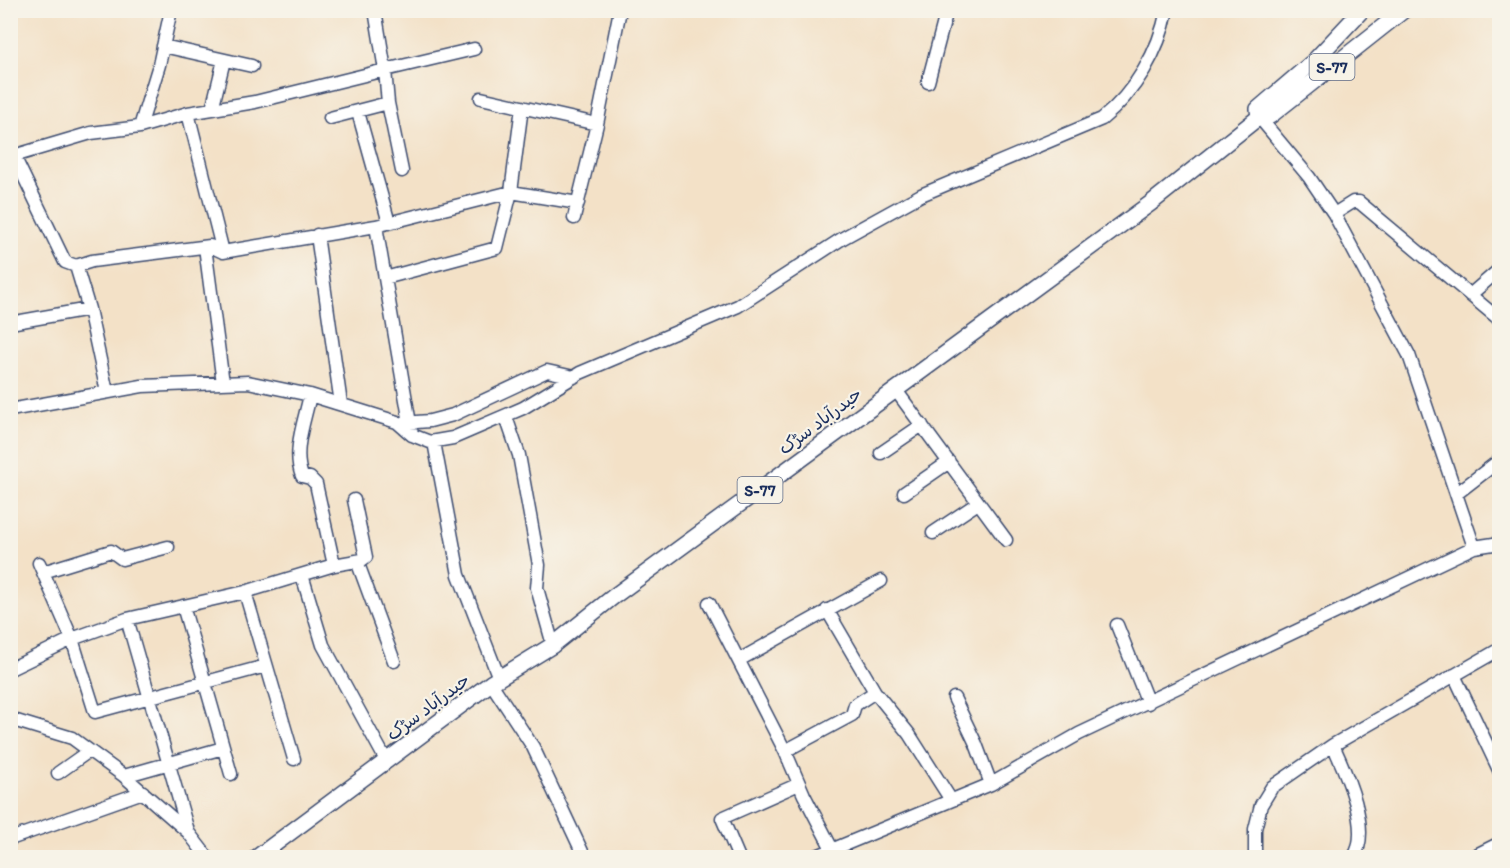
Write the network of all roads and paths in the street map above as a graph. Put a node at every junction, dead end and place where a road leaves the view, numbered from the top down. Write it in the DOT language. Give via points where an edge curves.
graph roads {
  1 [pos="171,10"];
  2 [pos="375,10"];
  3 [pos="620,10"];
  4 [pos="947,10"];
  5 [pos="1167,10"];
  6 [pos="1362,10"];
  7 [pos="1404,10"];
  8 [pos="163,46"];
  9 [pos="474,50"];
  10 [pos="224,60"];
  11 [pos="252,66"];
  12 [pos="385,70"];
  13 [pos="928,82"];
  14 [pos="481,98"];
  15 [pos="388,103"];
  16 [pos="522,107"];
  17 [pos="212,109"];
  18 [pos="188,112"];
  19 [pos="358,112"];
  20 [pos="1259,117"];
  21 [pos="330,118"];
  22 [pos="597,124"];
  23 [pos="140,127"];
  24 [pos="12,156"];
  25 [pos="402,171"];
  26 [pos="511,192"];
  27 [pos="578,203"];
  28 [pos="1334,214"];
  29 [pos="574,218"];
  30 [pos="389,223"];
  31 [pos="376,226"];
  32 [pos="317,235"];
  33 [pos="205,247"];
  34 [pos="223,252"];
  35 [pos="76,266"];
  36 [pos="1500,269"];
  37 [pos="385,278"];
  38 [pos="1470,295"];
  39 [pos="89,309"];
  40 [pos="12,320"];
  41 [pos="1500,320"];
  42 [pos="574,377"];
  43 [pos="223,383"];
  44 [pos="896,389"];
  45 [pos="107,392"];
  46 [pos="310,395"];
  47 [pos="341,404"];
  48 [pos="10,410"];
  49 [pos="506,417"];
  50 [pos="922,425"];
  51 [pos="412,429"];
  52 [pos="434,442"];
  53 [pos="881,453"];
  54 [pos="1500,460"];
  55 [pos="949,462"];
  56 [pos="904,493"];
  57 [pos="1456,494"];
  58 [pos="354,500"];
  59 [pos="978,502"];
  60 [pos="933,533"];
  61 [pos="1005,540"];
  62 [pos="1500,543"];
  63 [pos="168,546"];
  64 [pos="1474,546"];
  65 [pos="357,561"];
  66 [pos="334,564"];
  67 [pos="302,575"];
  68 [pos="881,581"];
  69 [pos="245,592"];
  70 [pos="709,603"];
  71 [pos="183,606"];
  72 [pos="827,610"];
  73 [pos="127,619"];
  74 [pos="1117,625"];
  75 [pos="72,639"];
  76 [pos="553,645"];
  77 [pos="1500,649"];
  78 [pos="739,660"];
  79 [pos="394,661"];
  80 [pos="266,666"];
  81 [pos="10,669"];
  82 [pos="1454,675"];
  83 [pos="495,681"];
  84 [pos="204,683"];
  85 [pos="875,692"];
  86 [pos="150,698"];
  87 [pos="954,698"];
  88 [pos="1148,703"];
  89 [pos="10,719"];
  90 [pos="1333,745"];
  91 [pos="223,748"];
  92 [pos="785,750"];
  93 [pos="89,751"];
  94 [pos="294,759"];
  95 [pos="387,762"];
  96 [pos="169,763"];
  97 [pos="1500,772"];
  98 [pos="58,773"];
  99 [pos="231,774"];
  100 [pos="124,776"];
  101 [pos="799,784"];
  102 [pos="991,784"];
  103 [pos="143,792"];
  104 [pos="951,800"];
  105 [pos="188,832"];
  106 [pos="10,838"];
  107 [pos="1500,843"];
  108 [pos="832,849"];
  109 [pos="208,858"];
  110 [pos="256,858"];
  111 [pos="585,858"];
  112 [pos="739,858"];
  113 [pos="812,858"];
  114 [pos="1255,858"];
  115 [pos="1353,858"];
  116 [pos="1470,858"];
  1 -- 8 [label="street"];
  2 -- 12 [label="street"];
  3 -- 22 [label="street"];
  4 -- 13 [label="street"];
  5 -- 42 [label="street" via="1162,37 1146,66 1119,105 1102,119 921,195 843,238 738,306"];
  6 -- 20 [label="main road, حیدرآباد سڑک / S-77" via="1314,61 1258,109"];
  7 -- 20 [label="main road, حیدرآباد سڑک / S-77" via="1270,116"];
  8 -- 10 [label="street"];
  8 -- 23 [label="street"];
  9 -- 12 [label="street"];
  10 -- 11 [label="street"];
  10 -- 17 [label="street"];
  12 -- 15 [label="street"];
  12 -- 17 [label="street"];
  14 -- 16 [label="street"];
  15 -- 19 [label="street"];
  15 -- 25 [label="street"];
  16 -- 22 [label="street"];
  16 -- 26 [label="street"];
  17 -- 18 [label="street"];
  18 -- 23 [label="street"];
  18 -- 34 [label="street"];
  19 -- 21 [label="street"];
  19 -- 30 [label="street"];
  20 -- 28 [label="street"];
  20 -- 44 [label="main road, حیدرآباد سڑک / S-77" via="1151,203"];
  22 -- 27 [label="street"];
  23 -- 24 [label="street" via="92,133"];
  24 -- 35 [label="street" via="65,262"];
  26 -- 27 [label="street"];
  26 -- 30 [label="street"];
  26 -- 37 [label="street" via="497,248"];
  27 -- 29 [label="street"];
  28 -- 38 [label="street" via="1359,202"];
  28 -- 57 [label="street" via="1409,355"];
  30 -- 31 [label="street"];
  31 -- 32 [label="street"];
  31 -- 37 [label="street"];
  32 -- 34 [label="street"];
  32 -- 47 [label="street"];
  33 -- 34 [label="street"];
  33 -- 35 [label="street"];
  33 -- 43 [label="street"];
  35 -- 39 [label="street"];
  36 -- 38 [label="street"];
  37 -- 51 [label="street"];
  38 -- 41 [label="street"];
  39 -- 40 [label="street"];
  39 -- 45 [label="street"];
  42 -- 49 [label="street"];
  42 -- 51 [label="street" via="547,371"];
  43 -- 45 [label="street" via="142,386"];
  43 -- 46 [label="street" via="248,382"];
  44 -- 50 [label="street"];
  44 -- 76 [label="main road, حیدرآباد سڑک / S-77"];
  45 -- 48 [label="street"];
  46 -- 47 [label="street"];
  46 -- 66 [label="street" via="298,451 299,470 316,484"];
  47 -- 51 [label="street"];
  49 -- 52 [label="street"];
  49 -- 76 [label="street" via="519,455 539,565 537,588"];
  50 -- 53 [label="street"];
  50 -- 55 [label="street"];
  51 -- 52 [label="street"];
  52 -- 83 [label="street" via="459,575"];
  54 -- 57 [label="street"];
  55 -- 56 [label="street"];
  55 -- 59 [label="street"];
  57 -- 64 [label="street"];
  58 -- 65 [label="street" via="366,557"];
  59 -- 60 [label="street"];
  59 -- 61 [label="street"];
  62 -- 64 [label="street"];
  63 -- 75 [label="street" via="122,560 111,551 41,567"];
  64 -- 88 [label="street"];
  65 -- 66 [label="street"];
  65 -- 79 [label="street"];
  66 -- 67 [label="street"];
  67 -- 69 [label="street"];
  67 -- 95 [label="street" via="323,645"];
  68 -- 72 [label="street"];
  69 -- 71 [label="street"];
  69 -- 80 [label="street"];
  70 -- 78 [label="street"];
  71 -- 73 [label="street"];
  71 -- 84 [label="street"];
  72 -- 78 [label="street"];
  72 -- 85 [label="street"];
  73 -- 75 [label="street"];
  73 -- 86 [label="street"];
  74 -- 88 [label="street"];
  75 -- 81 [label="street"];
  75 -- 86 [label="street" via="95,712"];
  76 -- 83 [label="main road, حیدرآباد سڑک / S-77"];
  77 -- 82 [label="street"];
  78 -- 92 [label="street"];
  80 -- 84 [label="street"];
  80 -- 94 [label="street"];
  82 -- 90 [label="street"];
  82 -- 97 [label="street"];
  83 -- 95 [label="main road, حیدرآباد سڑک / S-77"];
  83 -- 111 [label="street" via="533,747"];
  84 -- 86 [label="street"];
  84 -- 91 [label="street"];
  85 -- 92 [label="street" via="855,705 852,715"];
  85 -- 104 [label="street" via="909,734"];
  86 -- 96 [label="street"];
  87 -- 102 [label="street"];
  88 -- 102 [label="street" via="1079,734"];
  89 -- 93 [label="street" via="72,738"];
  90 -- 114 [label="street" via="1272,787 1261,805"];
  90 -- 115 [label="street" via="1351,784 1358,820 1359,844"];
  91 -- 96 [label="street"];
  91 -- 99 [label="street"];
  92 -- 101 [label="street"];
  93 -- 98 [label="street"];
  93 -- 100 [label="street"];
  95 -- 110 [label="main road, حیدرآباد سڑک / S-77"];
  96 -- 100 [label="street"];
  96 -- 105 [label="street"];
  100 -- 103 [label="street"];
  101 -- 108 [label="street"];
  101 -- 112 [label="street" via="722,818"];
  102 -- 104 [label="street"];
  103 -- 105 [label="street"];
  103 -- 106 [label="street"];
  104 -- 108 [label="street"];
  105 -- 109 [label="street"];
  107 -- 116 [label="street"];
  108 -- 113 [label="street"];
}
